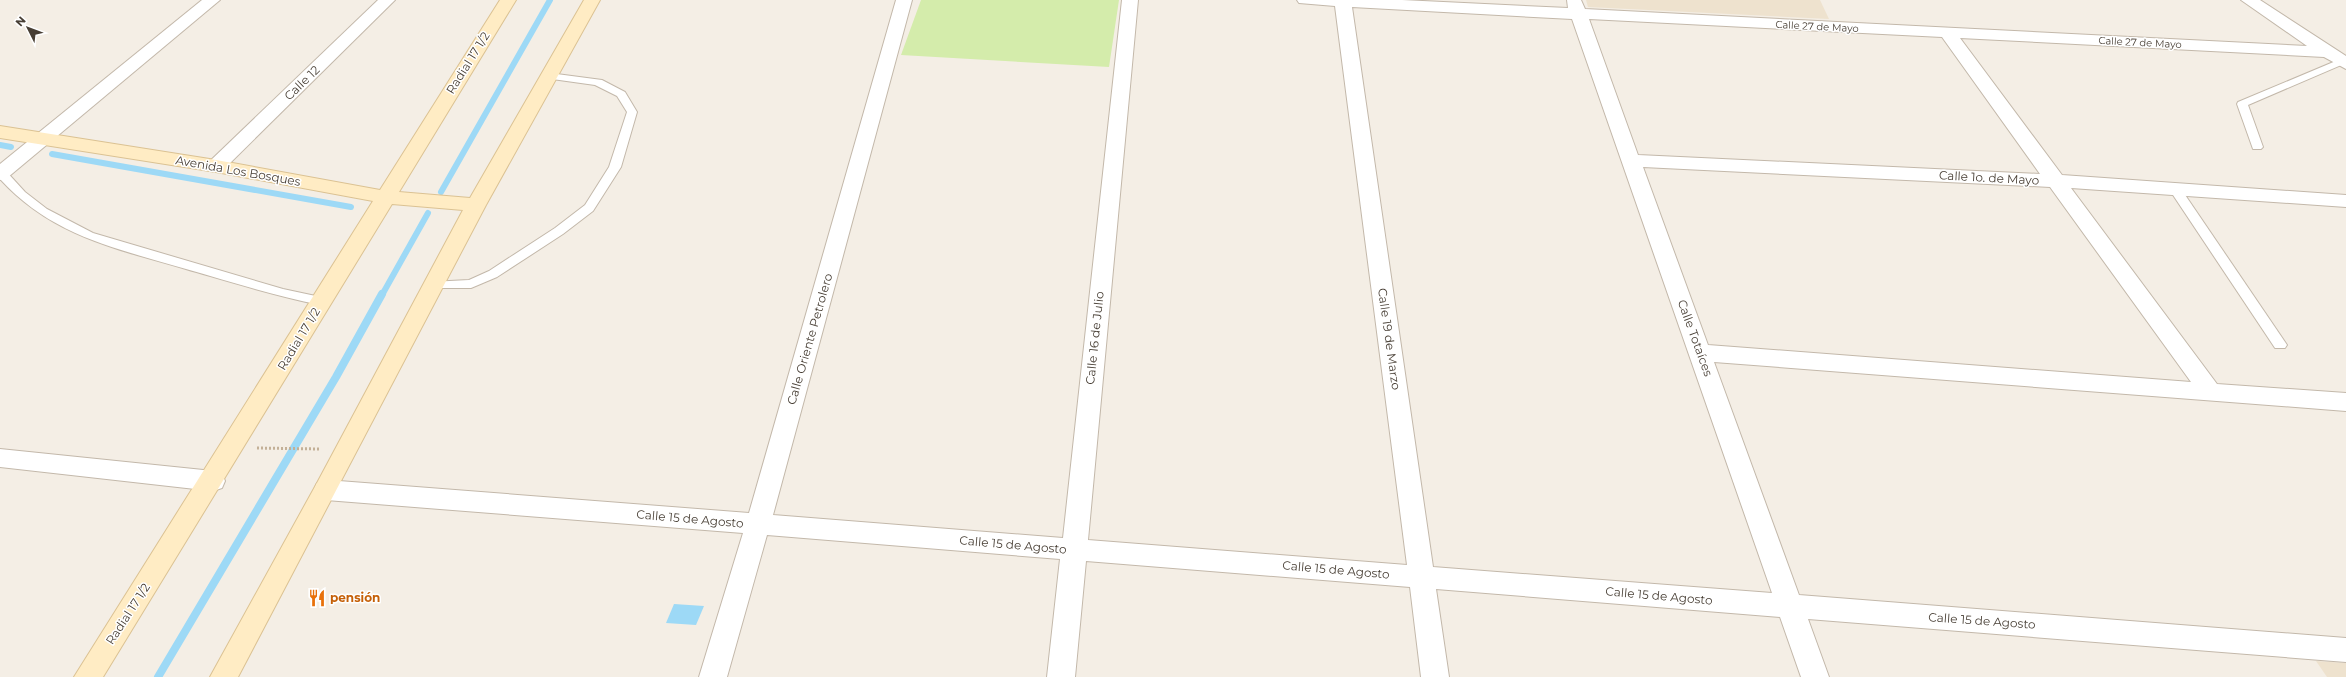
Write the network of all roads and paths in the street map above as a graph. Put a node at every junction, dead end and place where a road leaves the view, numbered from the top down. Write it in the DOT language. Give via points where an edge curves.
graph roads {
  1 [pos="212,0"];
  2 [pos="388,0"];
  3 [pos="508,0"];
  4 [pos="592,0"];
  5 [pos="904,0"];
  6 [pos="1130,0"];
  7 [pos="1305,0"];
  8 [pos="2249,0"];
  9 [pos="1343,2"];
  10 [pos="1576,7"];
  11 [pos="1947,32"];
  12 [pos="2328,52"];
  13 [pos="2344,62"];
  14 [pos="549,76"];
  15 [pos="0,132"];
  16 [pos="42,140"];
  17 [pos="2257,147"];
  18 [pos="1632,161"];
  19 [pos="216,166"];
  20 [pos="1,173"];
  21 [pos="2056,181"];
  22 [pos="2175,189"];
  23 [pos="384,198"];
  24 [pos="2346,201"];
  25 [pos="476,205"];
  26 [pos="434,285"];
  27 [pos="321,301"];
  28 [pos="2280,345"];
  29 [pos="1700,353"];
  30 [pos="2209,390"];
  31 [pos="2346,402"];
  32 [pos="279,448"];
  33 [pos="304,449"];
  34 [pos="0,458"];
  35 [pos="213,481"];
  36 [pos="326,490"];
  37 [pos="758,524"];
  38 [pos="1072,549"];
  39 [pos="1422,577"];
  40 [pos="1790,606"];
  41 [pos="2346,650"];
  42 [pos="88,677"];
  43 [pos="224,677"];
  44 [pos="713,677"];
  45 [pos="1061,677"];
  46 [pos="1435,677"];
  47 [pos="1815,677"];
  1 -- 16 [label="street"];
  2 -- 19 [label="street, Calle 12"];
  3 -- 23 [label="main road, Radial 17 1/2"];
  4 -- 14 [label="main road"];
  5 -- 37 [label="street, Calle Oriente Petrolero"];
  6 -- 38 [label="street, Calle 16 de Julio"];
  7 -- 9 [label="street, Calle 27 de Mayo"];
  8 -- 12 [label="street"];
  9 -- 10 [label="street, Calle 27 de Mayo"];
  9 -- 39 [label="street, Calle 19 de Marzo"];
  10 -- 11 [label="street, Calle 27 de Mayo"];
  10 -- 18 [label="street, Calle Totaíces"];
  11 -- 12 [label="street, Calle 27 de Mayo"];
  11 -- 21 [label="street"];
  12 -- 13 [label="street"];
  13 -- 17 [label="lane" via="2242,104"];
  14 -- 25 [label="main road"];
  14 -- 26 [label="lane" via="598,82 621,94 632,112 616,167 589,208 553,236 493,274 471,284"];
  15 -- 16 [label="main road, Avenida Los Bosques"];
  16 -- 19 [label="main road, Avenida Los Bosques"];
  16 -- 20 [label="street"];
  18 -- 21 [label="street, Calle 1o. de Mayo"];
  18 -- 29 [label="street, Calle Totaíces"];
  19 -- 23 [label="main road, Avenida Los Bosques"];
  20 -- 27 [label="lane" via="20,195 43,212 89,236 283,293"];
  21 -- 22 [label="street, Calle 1o. de Mayo"];
  21 -- 30 [label="street"];
  22 -- 24 [label="street, Calle 1o. de Mayo"];
  22 -- 28 [label="lane"];
  23 -- 25 [label="main road, Avenida Los Bosques"];
  23 -- 27 [label="main road, Radial 17 1/2"];
  25 -- 26 [label="main road"];
  26 -- 36 [label="main road"];
  27 -- 35 [label="main road, Radial 17 1/2"];
  29 -- 30 [label="street"];
  29 -- 40 [label="street, Calle Totaíces"];
  30 -- 31 [label="street"];
  32 -- 33 [label="path"];
  34 -- 35 [label="street"];
  35 -- 42 [label="main road, Radial 17 1/2"];
  36 -- 37 [label="street, Calle 15 de Agosto"];
  36 -- 43 [label="main road"];
  37 -- 38 [label="street, Calle 15 de Agosto"];
  37 -- 44 [label="street, Calle Oriente Petrolero"];
  38 -- 39 [label="street, Calle 15 de Agosto"];
  38 -- 45 [label="street, Calle 16 de Julio"];
  39 -- 40 [label="street, Calle 15 de Agosto"];
  39 -- 46 [label="street, Calle 19 de Marzo"];
  40 -- 41 [label="street, Calle 15 de Agosto"];
  40 -- 47 [label="street, Calle Totaíces"];
}
